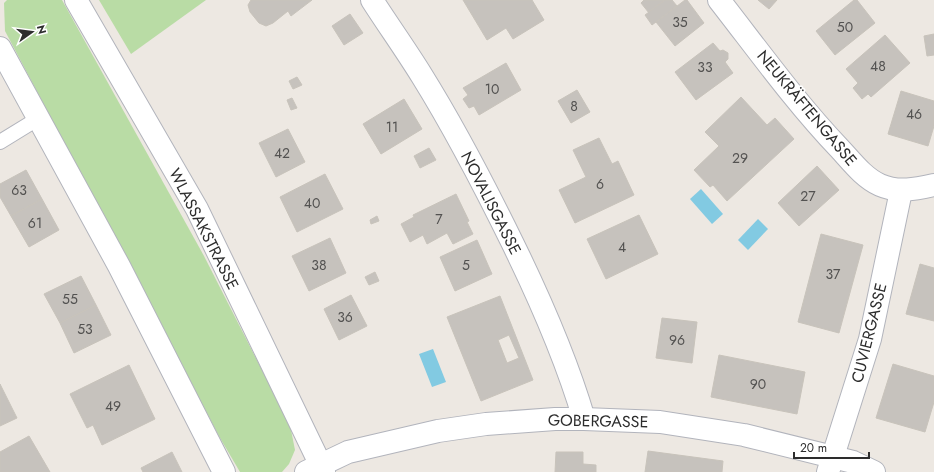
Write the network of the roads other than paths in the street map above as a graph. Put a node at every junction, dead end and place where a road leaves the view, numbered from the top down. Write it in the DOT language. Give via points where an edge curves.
graph roads {
  1 [pos="76,0"];
  2 [pos="372,0"];
  3 [pos="719,0"];
  4 [pos="0,48"];
  5 [pos="38,118"];
  6 [pos="0,142"];
  7 [pos="934,185"];
  8 [pos="901,191"];
  9 [pos="584,419"];
  10 [pos="831,464"];
  11 [pos="317,469"];
  12 [pos="224,472"];
  13 [pos="874,472"];
  1 -- 11 [label="street, WLASSAKSTRASSE" via="197,209"];
  2 -- 9 [label="street, NOVALISGASSE" via="426,83 493,204 533,287 572,380"];
  3 -- 8 [label="street, NEUKRÄFTENGASSE" via="828,136 862,172 880,185"];
  4 -- 5 [label="street"];
  5 -- 6 [label="lane"];
  5 -- 12 [label="street"];
  7 -- 8 [label="street, NEUKRÄFTENGASSE"];
  8 -- 10 [label="street, CUVIERGASSE" via="870,339"];
  9 -- 10 [label="street, GOBERGASSE" via="660,422 737,434"];
  9 -- 11 [label="street, GOBERGASSE" via="486,424 438,431 348,452"];
  10 -- 13 [label="street, GOBERGASSE" via="853,462"];
}
